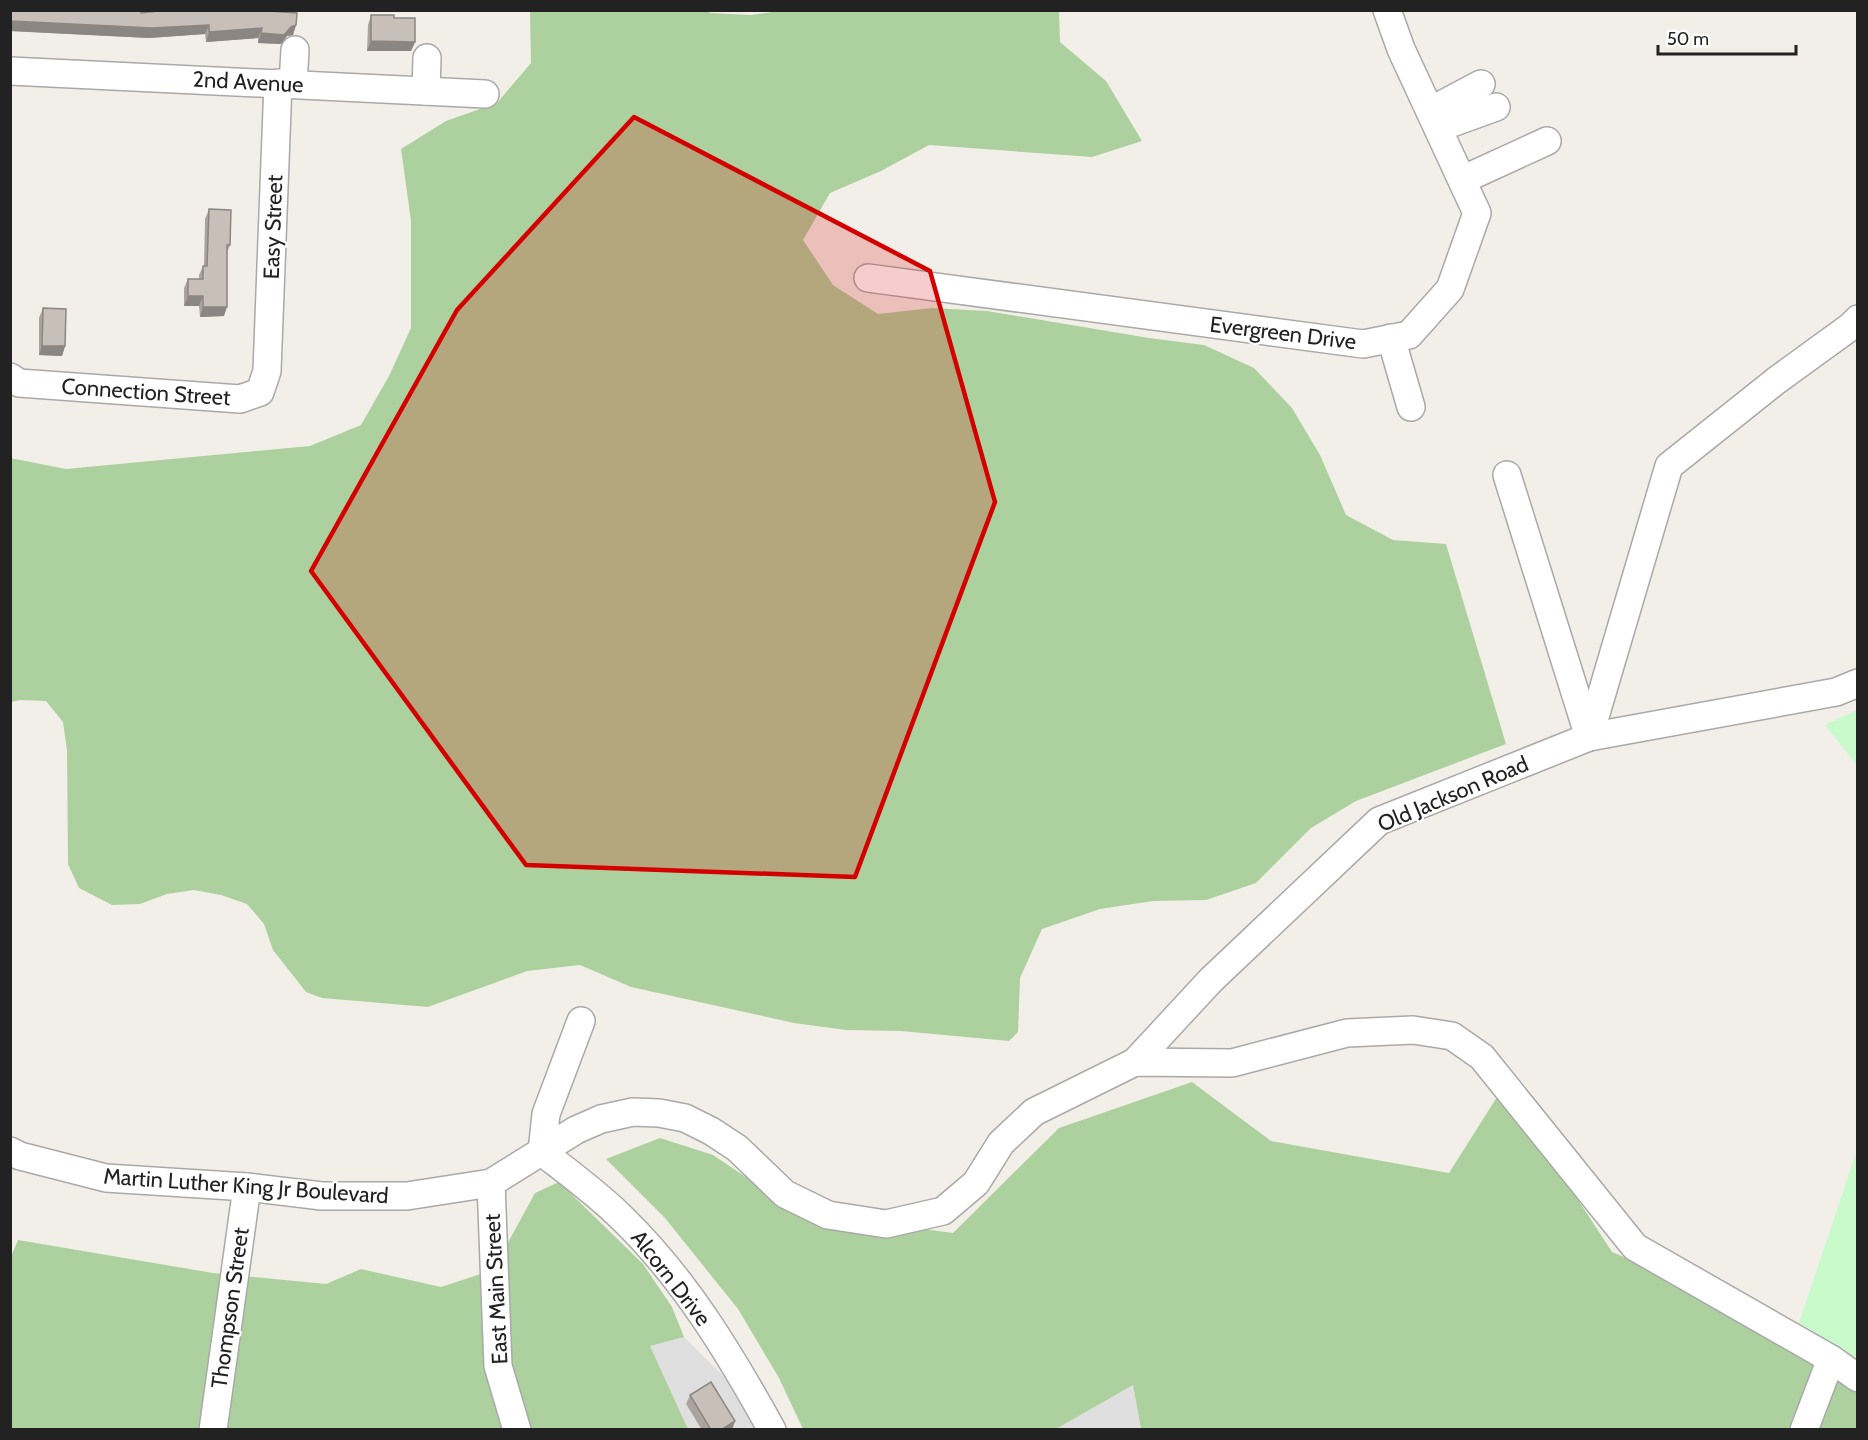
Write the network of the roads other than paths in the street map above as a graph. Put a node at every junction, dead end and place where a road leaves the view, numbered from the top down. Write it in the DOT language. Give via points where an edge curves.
graph roads {
  1 [pos="1388,10"];
  2 [pos="295,50"];
  3 [pos="427,57"];
  4 [pos="10,70"];
  5 [pos="285,83"];
  6 [pos="1481,84"];
  7 [pos="426,91"];
  8 [pos="485,94"];
  9 [pos="1496,107"];
  10 [pos="1434,119"];
  11 [pos="1547,141"];
  12 [pos="1462,180"];
  13 [pos="868,278"];
  14 [pos="1857,319"];
  15 [pos="1391,338"];
  16 [pos="267,371"];
  17 [pos="10,378"];
  18 [pos="1411,407"];
  19 [pos="1507,476"];
  20 [pos="1857,683"];
  21 [pos="1589,737"];
  22 [pos="581,1021"];
  23 [pos="1135,1062"];
  24 [pos="10,1151"];
  25 [pos="542,1152"];
  26 [pos="491,1183"];
  27 [pos="247,1187"];
  28 [pos="1831,1359"];
  29 [pos="1857,1378"];
  30 [pos="213,1430"];
  31 [pos="516,1430"];
  32 [pos="772,1430"];
  33 [pos="1804,1430"];
  1 -- 10 [label="street, Evergreen Drive" via="1401,49"];
  2 -- 5 [label="street, Easy Street"];
  3 -- 7 [label="street"];
  4 -- 5 [label="street, 2nd Avenue"];
  5 -- 7 [label="street, 2nd Avenue"];
  5 -- 16 [label="street, Easy Street"];
  6 -- 10 [label="street"];
  7 -- 8 [label="street, 2nd Avenue"];
  9 -- 10 [label="street"];
  10 -- 12 [label="street, Evergreen Drive"];
  11 -- 12 [label="street"];
  12 -- 15 [label="street, Evergreen Drive" via="1477,213 1450,289 1409,335"];
  13 -- 15 [label="street, Evergreen Drive" via="1362,344"];
  14 -- 21 [label="street" via="1669,466"];
  15 -- 18 [label="street"];
  16 -- 17 [label="street, Connection Street" via="260,392 240,399 20,382"];
  19 -- 21 [label="street"];
  20 -- 21 [label="street, Old Jackson Road" via="1836,692"];
  21 -- 23 [label="street, Old Jackson Road" via="1379,821 1211,980"];
  22 -- 25 [label="street" via="546,1114"];
  23 -- 25 [label="street, Martin Luther King Jr Boulevard" via="1034,1112 1001,1143 976,1183 943,1211 886,1224 828,1215 785,1194 737,1148 711,1131 659,1113 633,1112 602,1119"];
  23 -- 28 [label="street, Martin Luther King Jr Boulevard" via="1232,1063 1347,1033 1413,1030 1452,1036 1482,1057 1635,1247"];
  24 -- 27 [label="street, Martin Luther King Jr Boulevard" via="106,1178"];
  25 -- 26 [label="street, Martin Luther King Jr Boulevard"];
  25 -- 32 [label="street, Alcorn Drive" via="621,1217 666,1265 704,1317"];
  26 -- 27 [label="street, Martin Luther King Jr Boulevard" via="407,1196 322,1196"];
  26 -- 31 [label="street, East Main Street" via="498,1366"];
  27 -- 30 [label="street, Thompson Street"];
  28 -- 29 [label="street, Martin Luther King Jr Boulevard"];
  28 -- 33 [label="street"];
}
